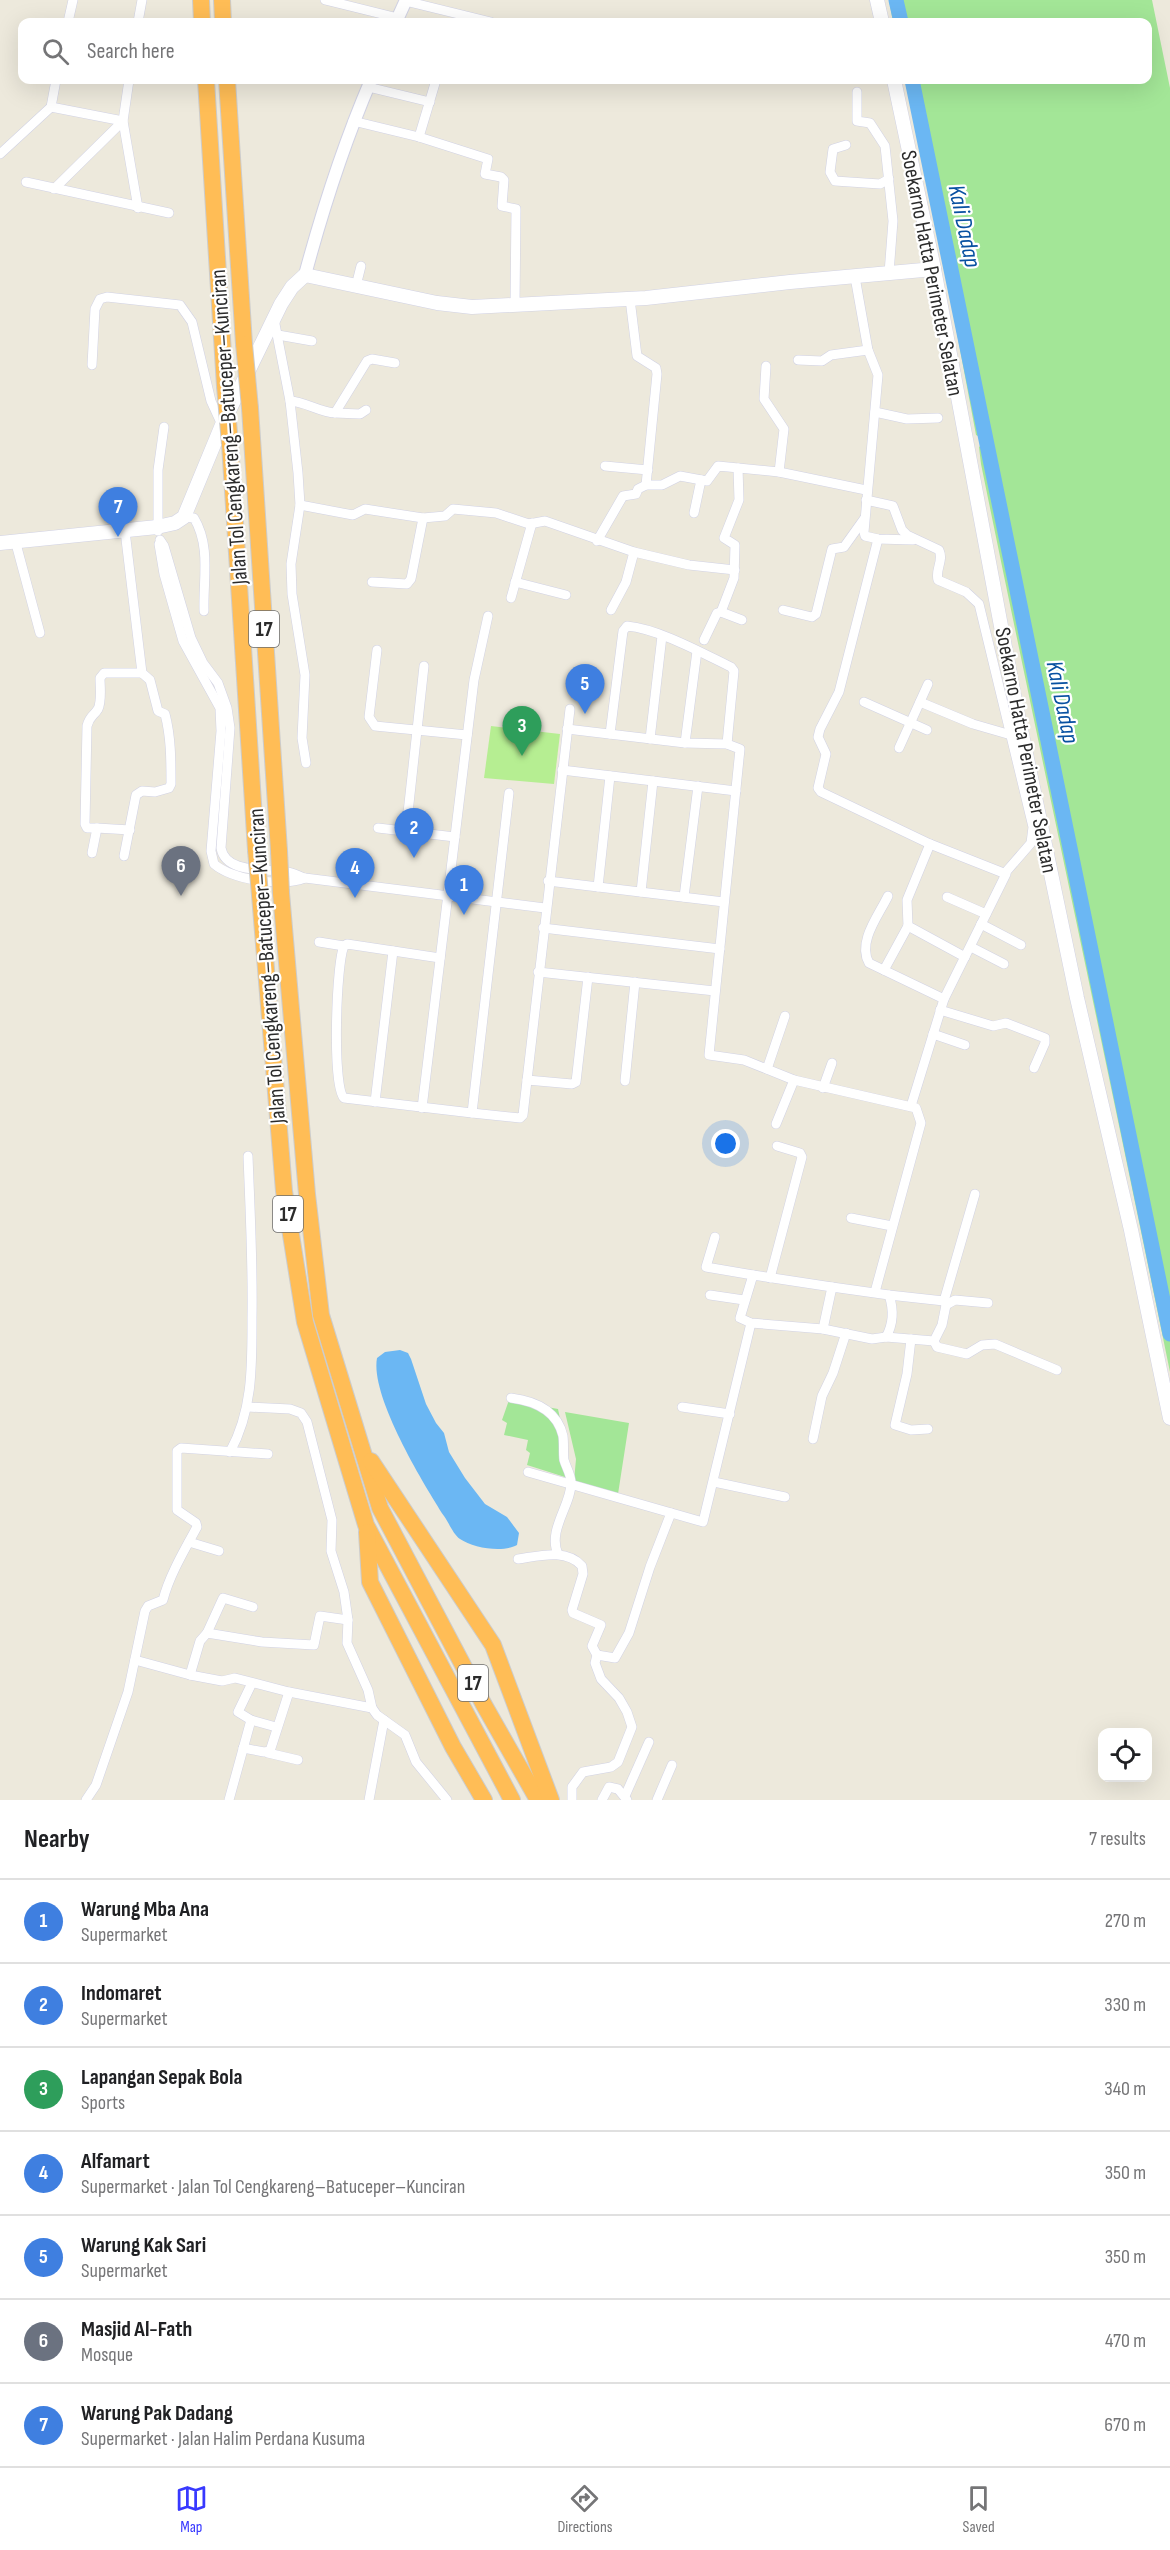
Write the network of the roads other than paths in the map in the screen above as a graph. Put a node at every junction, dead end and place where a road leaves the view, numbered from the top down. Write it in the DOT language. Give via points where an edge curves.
graph roads {
  1 [pos="73,0"];
  2 [pos="142,0"];
  3 [pos="201,0"];
  4 [pos="222,0"];
  5 [pos="325,0"];
  6 [pos="877,0"];
  7 [pos="406,1"];
  8 [pos="69,18"];
  9 [pos="139,18"];
  10 [pos="202,18"];
  11 [pos="223,18"];
  12 [pos="390,18"];
  13 [pos="398,18"];
  14 [pos="474,18"];
  15 [pos="881,18"];
  16 [pos="55,84"];
  17 [pos="128,84"];
  18 [pos="206,84"];
  19 [pos="227,84"];
  20 [pos="369,84"];
  21 [pos="372,84"];
  22 [pos="435,84"];
  23 [pos="895,84"];
  24 [pos="857,92"];
  25 [pos="430,102"];
  26 [pos="51,107"];
  27 [pos="123,121"];
  28 [pos="353,121"];
  29 [pos="419,137"];
  30 [pos="846,145"];
  31 [pos="0,154"];
  32 [pos="889,179"];
  33 [pos="26,182"];
  34 [pos="54,189"];
  35 [pos="138,208"];
  36 [pos="169,213"];
  37 [pos="361,266"];
  38 [pos="934,269"];
  39 [pos="889,273"];
  40 [pos="305,275"];
  41 [pos="855,277"];
  42 [pos="356,286"];
  43 [pos="630,299"];
  44 [pos="515,305"];
  45 [pos="274,319"];
  46 [pos="278,335"];
  47 [pos="312,341"];
  48 [pos="868,350"];
  49 [pos="798,360"];
  50 [pos="395,363"];
  51 [pos="93,365"];
  52 [pos="766,366"];
  53 [pos="290,401"];
  54 [pos="366,410"];
  55 [pos="875,412"];
  56 [pos="334,413"];
  57 [pos="938,418"];
  58 [pos="222,426"];
  59 [pos="164,427"];
  60 [pos="605,466"];
  61 [pos="738,468"];
  62 [pos="648,470"];
  63 [pos="779,472"];
  64 [pos="701,480"];
  65 [pos="646,485"];
  66 [pos="866,490"];
  67 [pos="866,500"];
  68 [pos="300,505"];
  69 [pos="694,513"];
  70 [pos="184,517"];
  71 [pos="423,518"];
  72 [pos="864,519"];
  73 [pos="532,524"];
  74 [pos="125,531"];
  75 [pos="158,534"];
  76 [pos="878,539"];
  77 [pos="15,540"];
  78 [pos="913,540"];
  79 [pos="597,541"];
  80 [pos="0,543"];
  81 [pos="634,552"];
  82 [pos="735,570"];
  83 [pos="372,582"];
  84 [pos="515,582"];
  85 [pos="566,595"];
  86 [pos="511,598"];
  87 [pos="783,609"];
  88 [pos="611,610"];
  89 [pos="204,611"];
  90 [pos="721,612"];
  91 [pos="488,616"];
  92 [pos="742,620"];
  93 [pos="40,633"];
  94 [pos="662,636"];
  95 [pos="704,640"];
  96 [pos="377,650"];
  97 [pos="697,651"];
  98 [pos="424,666"];
  99 [pos="142,673"];
  100 [pos="928,684"];
  101 [pos="864,702"];
  102 [pos="920,702"];
  103 [pos="570,710"];
  104 [pos="910,723"];
  105 [pos="567,729"];
  106 [pos="417,730"];
  107 [pos="927,730"];
  108 [pos="610,734"];
  109 [pos="467,735"];
  110 [pos="1011,735"];
  111 [pos="650,739"];
  112 [pos="685,743"];
  113 [pos="727,744"];
  114 [pos="899,748"];
  115 [pos="306,763"];
  116 [pos="562,770"];
  117 [pos="610,776"];
  118 [pos="653,781"];
  119 [pos="698,786"];
  120 [pos="736,791"];
  121 [pos="509,793"];
  122 [pos="97,828"];
  123 [pos="378,828"];
  124 [pos="130,830"];
  125 [pos="406,831"];
  126 [pos="455,837"];
  127 [pos="930,844"];
  128 [pos="92,853"];
  129 [pos="124,856"];
  130 [pos="1005,873"];
  131 [pos="548,881"];
  132 [pos="598,887"];
  133 [pos="641,892"];
  134 [pos="447,896"];
  135 [pos="888,896"];
  136 [pos="684,897"];
  137 [pos="947,897"];
  138 [pos="496,902"];
  139 [pos="724,902"];
  140 [pos="545,908"];
  141 [pos="986,914"];
  142 [pos="981,924"];
  143 [pos="908,927"];
  144 [pos="543,928"];
  145 [pos="319,942"];
  146 [pos="1021,945"];
  147 [pos="344,946"];
  148 [pos="971,947"];
  149 [pos="720,949"];
  150 [pos="393,951"];
  151 [pos="965,957"];
  152 [pos="440,958"];
  153 [pos="1004,964"];
  154 [pos="884,970"];
  155 [pos="538,972"];
  156 [pos="588,977"];
  157 [pos="635,982"];
  158 [pos="715,991"];
  159 [pos="944,999"];
  160 [pos="940,1010"];
  161 [pos="785,1016"];
  162 [pos="933,1034"];
  163 [pos="965,1045"];
  164 [pos="832,1063"];
  165 [pos="1034,1068"];
  166 [pos="767,1069"];
  167 [pos="527,1080"];
  168 [pos="794,1080"];
  169 [pos="625,1081"];
  170 [pos="823,1088"];
  171 [pos="375,1102"];
  172 [pos="911,1106"];
  173 [pos="422,1108"];
  174 [pos="472,1113"];
  175 [pos="776,1124"];
  176 [pos="777,1146"];
  177 [pos="248,1156"];
  178 [pos="975,1194"];
  179 [pos="851,1218"];
  180 [pos="892,1226"];
  181 [pos="715,1237"];
  182 [pos="753,1275"];
  183 [pos="770,1278"];
  184 [pos="832,1287"];
  185 [pos="875,1292"];
  186 [pos="710,1295"];
  187 [pos="889,1295"];
  188 [pos="744,1300"];
  189 [pos="945,1303"];
  190 [pos="988,1303"];
  191 [pos="751,1323"];
  192 [pos="823,1329"];
  193 [pos="846,1333"];
  194 [pos="886,1337"];
  195 [pos="911,1339"];
  196 [pos="934,1341"];
  197 [pos="1057,1370"];
  198 [pos="511,1398"];
  199 [pos="248,1407"];
  200 [pos="682,1407"];
  201 [pos="730,1414"];
  202 [pos="1170,1418"];
  203 [pos="928,1429"];
  204 [pos="813,1439"];
  205 [pos="363,1450"];
  206 [pos="230,1452"];
  207 [pos="268,1454"];
  208 [pos="528,1472"];
  209 [pos="714,1482"];
  210 [pos="571,1483"];
  211 [pos="785,1497"];
  212 [pos="671,1513"];
  213 [pos="366,1525"];
  214 [pos="189,1542"];
  215 [pos="219,1551"];
  216 [pos="558,1554"];
  217 [pos="518,1559"];
  218 [pos="253,1607"];
  219 [pos="348,1620"];
  220 [pos="207,1633"];
  221 [pos="597,1655"];
  222 [pos="135,1660"];
  223 [pos="190,1675"];
  224 [pos="252,1683"];
  225 [pos="289,1692"];
  226 [pos="372,1708"];
  227 [pos="251,1720"];
  228 [pos="384,1720"];
  229 [pos="276,1727"];
  230 [pos="649,1742"];
  231 [pos="243,1748"];
  232 [pos="267,1753"];
  233 [pos="298,1760"];
  234 [pos="672,1765"];
  235 [pos="626,1798"];
  236 [pos="86,1800"];
  237 [pos="229,1800"];
  238 [pos="369,1800"];
  239 [pos="447,1800"];
  240 [pos="484,1800"];
  241 [pos="512,1800"];
  242 [pos="538,1800"];
  243 [pos="551,1800"];
  244 [pos="572,1800"];
  245 [pos="602,1800"];
  246 [pos="657,1800"];
  1 -- 8 [label="street"];
  2 -- 9 [label="street"];
  3 -- 10 [label="highway"];
  4 -- 11 [label="highway"];
  5 -- 12 [label="street"];
  6 -- 15 [label="main road"];
  7 -- 13 [label="street"];
  7 -- 14 [label="street"];
  16 -- 26 [label="street"];
  17 -- 27 [label="street"];
  18 -- 213 [label="highway, Jalan Tol Cengkareng–Batuceper–Kunciran / 17, bridge" via="256,850 284,1191 305,1323"];
  19 -- 205 [label="highway, Jalan Tol Cengkareng–Batuceper–Kunciran / 17, bridge" via="281,893 307,1194 321,1315"];
  20 -- 28 [label="street"];
  21 -- 25 [label="street"];
  22 -- 25 [label="street"];
  23 -- 38 [label="main road, Soekarno Hatta Perimeter Selatan"];
  24 -- 32 [label="street" via="856,122 870,123 881,138"];
  25 -- 29 [label="street"];
  26 -- 27 [label="street"];
  26 -- 31 [label="street"];
  27 -- 34 [label="street"];
  27 -- 35 [label="street"];
  28 -- 29 [label="street"];
  28 -- 40 [label="street"];
  29 -- 44 [label="street" via="487,158 485,174 503,178 502,206 516,209"];
  30 -- 32 [label="street" via="833,149 830,172 835,181 880,184"];
  32 -- 39 [label="street" via="893,221"];
  33 -- 34 [label="street"];
  34 -- 35 [label="street"];
  35 -- 36 [label="street"];
  37 -- 42 [label="street"];
  38 -- 39 [label="main road"];
  38 -- 202 [label="main road, Soekarno Hatta Perimeter Selatan" via="1016,705"];
  39 -- 41 [label="main road"];
  40 -- 42 [label="main road"];
  40 -- 45 [label="main road" via="292,287"];
  41 -- 43 [label="main road"];
  41 -- 48 [label="street"];
  42 -- 44 [label="main road" via="436,303 472,307"];
  43 -- 44 [label="main road"];
  43 -- 62 [label="street" via="637,356 656,368 657,374"];
  45 -- 46 [label="street"];
  45 -- 58 [label="main road"];
  46 -- 47 [label="street"];
  46 -- 53 [label="street"];
  48 -- 49 [label="street" via="831,355 822,361"];
  48 -- 55 [label="street" via="878,375"];
  50 -- 56 [label="street" via="367,361"];
  51 -- 58 [label="street" via="95,309 100,298 180,305 192,322 211,401"];
  52 -- 63 [label="street" via="764,399 784,429"];
  53 -- 56 [label="street"];
  53 -- 68 [label="street"];
  54 -- 56 [label="street" via="360,414"];
  55 -- 57 [label="street" via="907,419"];
  55 -- 66 [label="street"];
  58 -- 70 [label="main road"];
  59 -- 75 [label="street" via="158,470"];
  60 -- 62 [label="street"];
  61 -- 63 [label="street"];
  61 -- 64 [label="street" via="718,466 707,481"];
  61 -- 82 [label="street" via="739,501 724,538 735,545"];
  62 -- 65 [label="street"];
  63 -- 66 [label="street"];
  64 -- 65 [label="street" via="680,476 662,485"];
  64 -- 69 [label="street"];
  65 -- 79 [label="street" via="632,496 623,496"];
  66 -- 67 [label="street"];
  67 -- 72 [label="street"];
  67 -- 78 [label="street" via="893,506 902,530"];
  68 -- 71 [label="street" via="353,515 365,509"];
  68 -- 115 [label="street" via="291,564 305,675 302,738"];
  70 -- 75 [label="main road"];
  70 -- 89 [label="street" via="194,518 202,542 206,567"];
  71 -- 73 [label="street" via="445,516 450,509 464,508"];
  71 -- 83 [label="street" via="411,579 407,584"];
  72 -- 76 [label="street" via="865,536"];
  72 -- 87 [label="street" via="844,548 832,549 816,614 812,617"];
  73 -- 79 [label="street" via="545,521"];
  73 -- 84 [label="street"];
  74 -- 75 [label="main road"];
  74 -- 77 [label="main road"];
  74 -- 99 [label="street"];
  75 -- 134 [label="street" via="162,565 183,641 220,708 222,731 211,851 214,864 232,876 292,883 305,879"];
  76 -- 78 [label="street"];
  76 -- 127 [label="street" via="839,692 818,737 826,754 818,788"];
  77 -- 80 [label="main road"];
  77 -- 93 [label="street"];
  78 -- 110 [label="street" via="939,550 938,580 966,592 979,604"];
  79 -- 81 [label="street"];
  81 -- 82 [label="street" via="689,565"];
  81 -- 88 [label="street" via="626,582"];
  82 -- 90 [label="street"];
  84 -- 85 [label="street"];
  84 -- 86 [label="street"];
  90 -- 92 [label="street"];
  90 -- 95 [label="street" via="715,616"];
  91 -- 109 [label="street"];
  94 -- 97 [label="street"];
  94 -- 108 [label="street" via="627,626 623,631"];
  94 -- 111 [label="street"];
  96 -- 106 [label="street" via="370,722 375,726"];
  97 -- 112 [label="street"];
  97 -- 113 [label="street" via="734,671"];
  98 -- 106 [label="street"];
  99 -- 122 [label="street" via="104,674 100,678 100,703 87,726 85,824 87,828"];
  99 -- 124 [label="street" via="150,680 158,711 167,720 171,784 169,788 136,795"];
  100 -- 102 [label="street"];
  101 -- 104 [label="street"];
  102 -- 104 [label="street"];
  102 -- 110 [label="street"];
  103 -- 105 [label="street"];
  104 -- 107 [label="street"];
  104 -- 114 [label="street"];
  105 -- 108 [label="street"];
  105 -- 116 [label="street"];
  106 -- 109 [label="street"];
  106 -- 125 [label="street"];
  108 -- 111 [label="street"];
  109 -- 126 [label="street"];
  110 -- 130 [label="street" via="1033,838"];
  111 -- 112 [label="street"];
  112 -- 113 [label="street"];
  113 -- 120 [label="street" via="740,749"];
  116 -- 117 [label="street"];
  116 -- 131 [label="street"];
  117 -- 118 [label="street"];
  117 -- 132 [label="street"];
  118 -- 119 [label="street"];
  118 -- 133 [label="street"];
  119 -- 120 [label="street"];
  119 -- 136 [label="street"];
  120 -- 139 [label="street"];
  121 -- 138 [label="street"];
  122 -- 124 [label="street"];
  122 -- 128 [label="street"];
  123 -- 125 [label="street"];
  124 -- 129 [label="street"];
  125 -- 126 [label="street"];
  126 -- 134 [label="street"];
  127 -- 130 [label="street"];
  127 -- 143 [label="street" via="909,894"];
  130 -- 141 [label="street"];
  131 -- 132 [label="street"];
  131 -- 140 [label="street"];
  132 -- 133 [label="street"];
  133 -- 136 [label="street"];
  134 -- 138 [label="street"];
  134 -- 152 [label="street"];
  135 -- 154 [label="street" via="864,945 869,963"];
  136 -- 139 [label="street"];
  137 -- 141 [label="street"];
  138 -- 140 [label="street"];
  138 -- 174 [label="street"];
  139 -- 149 [label="street"];
  140 -- 144 [label="street"];
  141 -- 142 [label="street"];
  142 -- 146 [label="street"];
  142 -- 148 [label="street"];
  143 -- 151 [label="street"];
  143 -- 154 [label="street"];
  144 -- 149 [label="street"];
  144 -- 155 [label="street"];
  145 -- 147 [label="street"];
  147 -- 150 [label="street"];
  147 -- 171 [label="street" via="335,1029 338,1089 344,1098"];
  148 -- 151 [label="street"];
  148 -- 153 [label="street"];
  149 -- 158 [label="street"];
  150 -- 152 [label="street"];
  150 -- 171 [label="street"];
  151 -- 159 [label="street"];
  152 -- 173 [label="street"];
  154 -- 159 [label="street"];
  155 -- 156 [label="street"];
  155 -- 167 [label="street"];
  156 -- 157 [label="street"];
  156 -- 167 [label="street" via="576,1082"];
  157 -- 158 [label="street"];
  157 -- 169 [label="street"];
  158 -- 166 [label="street" via="709,1055 744,1060"];
  159 -- 160 [label="street"];
  160 -- 162 [label="street"];
  160 -- 165 [label="street" via="993,1026 1006,1023 1044,1038"];
  161 -- 166 [label="street"];
  162 -- 163 [label="street"];
  162 -- 172 [label="street"];
  164 -- 170 [label="street"];
  166 -- 168 [label="street"];
  167 -- 174 [label="street" via="521,1117"];
  168 -- 170 [label="street"];
  168 -- 175 [label="street"];
  170 -- 172 [label="street"];
  171 -- 173 [label="street"];
  172 -- 180 [label="street" via="921,1115 921,1123"];
  173 -- 174 [label="street"];
  176 -- 183 [label="street" via="802,1157"];
  177 -- 199 [label="street" via="252,1282"];
  178 -- 189 [label="street"];
  179 -- 180 [label="street"];
  180 -- 185 [label="street"];
  181 -- 182 [label="street" via="706,1267"];
  182 -- 183 [label="street"];
  182 -- 188 [label="street"];
  183 -- 184 [label="street"];
  184 -- 185 [label="street"];
  184 -- 192 [label="street"];
  185 -- 187 [label="street"];
  186 -- 188 [label="street"];
  187 -- 189 [label="street"];
  187 -- 194 [label="street" via="893,1314"];
  188 -- 191 [label="street" via="740,1318"];
  189 -- 190 [label="street"];
  189 -- 196 [label="street" via="942,1325"];
  191 -- 192 [label="street"];
  191 -- 201 [label="street"];
  192 -- 193 [label="street"];
  193 -- 194 [label="street" via="872,1339"];
  193 -- 204 [label="street" via="822,1395"];
  194 -- 195 [label="street"];
  195 -- 196 [label="street"];
  195 -- 203 [label="street" via="895,1425 911,1430"];
  196 -- 197 [label="street" via="937,1347 967,1354 982,1345 995,1344"];
  198 -- 210 [label="street" via="530,1400 558,1422"];
  199 -- 206 [label="street"];
  199 -- 219 [label="street" via="290,1409 301,1413 307,1422 332,1520 331,1551"];
  200 -- 201 [label="street"];
  201 -- 209 [label="street"];
  205 -- 242 [label="highway, Jalan Tol Cengkareng–Batuceper–Kunciran / 17" via="380,1508"];
  205 -- 243 [label="highway" via="493,1645"];
  206 -- 207 [label="street"];
  206 -- 214 [label="street" via="181,1448 177,1451 177,1510 196,1523"];
  208 -- 210 [label="street"];
  209 -- 211 [label="street"];
  209 -- 212 [label="street" via="703,1522"];
  210 -- 212 [label="street"];
  210 -- 216 [label="street" via="557,1527"];
  212 -- 221 [label="street" via="622,1648 615,1658"];
  213 -- 240 [label="highway" via="370,1582"];
  213 -- 241 [label="highway, Jalan Tol Cengkareng–Batuceper–Kunciran / 17"];
  214 -- 215 [label="street"];
  214 -- 222 [label="street" via="168,1581 163,1600 145,1611"];
  216 -- 217 [label="street"];
  216 -- 221 [label="street" via="582,1566 572,1610 600,1625 592,1646"];
  218 -- 220 [label="street" via="223,1598"];
  219 -- 220 [label="street" via="320,1617 314,1645"];
  219 -- 226 [label="street" via="349,1650"];
  220 -- 223 [label="street" via="200,1641"];
  221 -- 244 [label="street" via="595,1663 601,1678 619,1698 632,1727 618,1762 582,1772 572,1787"];
  222 -- 223 [label="street"];
  222 -- 236 [label="street" via="99,1777"];
  223 -- 224 [label="street"];
  224 -- 225 [label="street"];
  224 -- 227 [label="street" via="238,1708"];
  225 -- 226 [label="street"];
  225 -- 229 [label="street"];
  226 -- 228 [label="street"];
  227 -- 229 [label="street"];
  227 -- 231 [label="street"];
  228 -- 238 [label="street"];
  228 -- 239 [label="street" via="405,1735 416,1762"];
  229 -- 232 [label="street"];
  230 -- 235 [label="street"];
  231 -- 232 [label="street"];
  231 -- 237 [label="street"];
  232 -- 233 [label="street"];
  234 -- 246 [label="street"];
  235 -- 245 [label="street" via="609,1787"];
}
